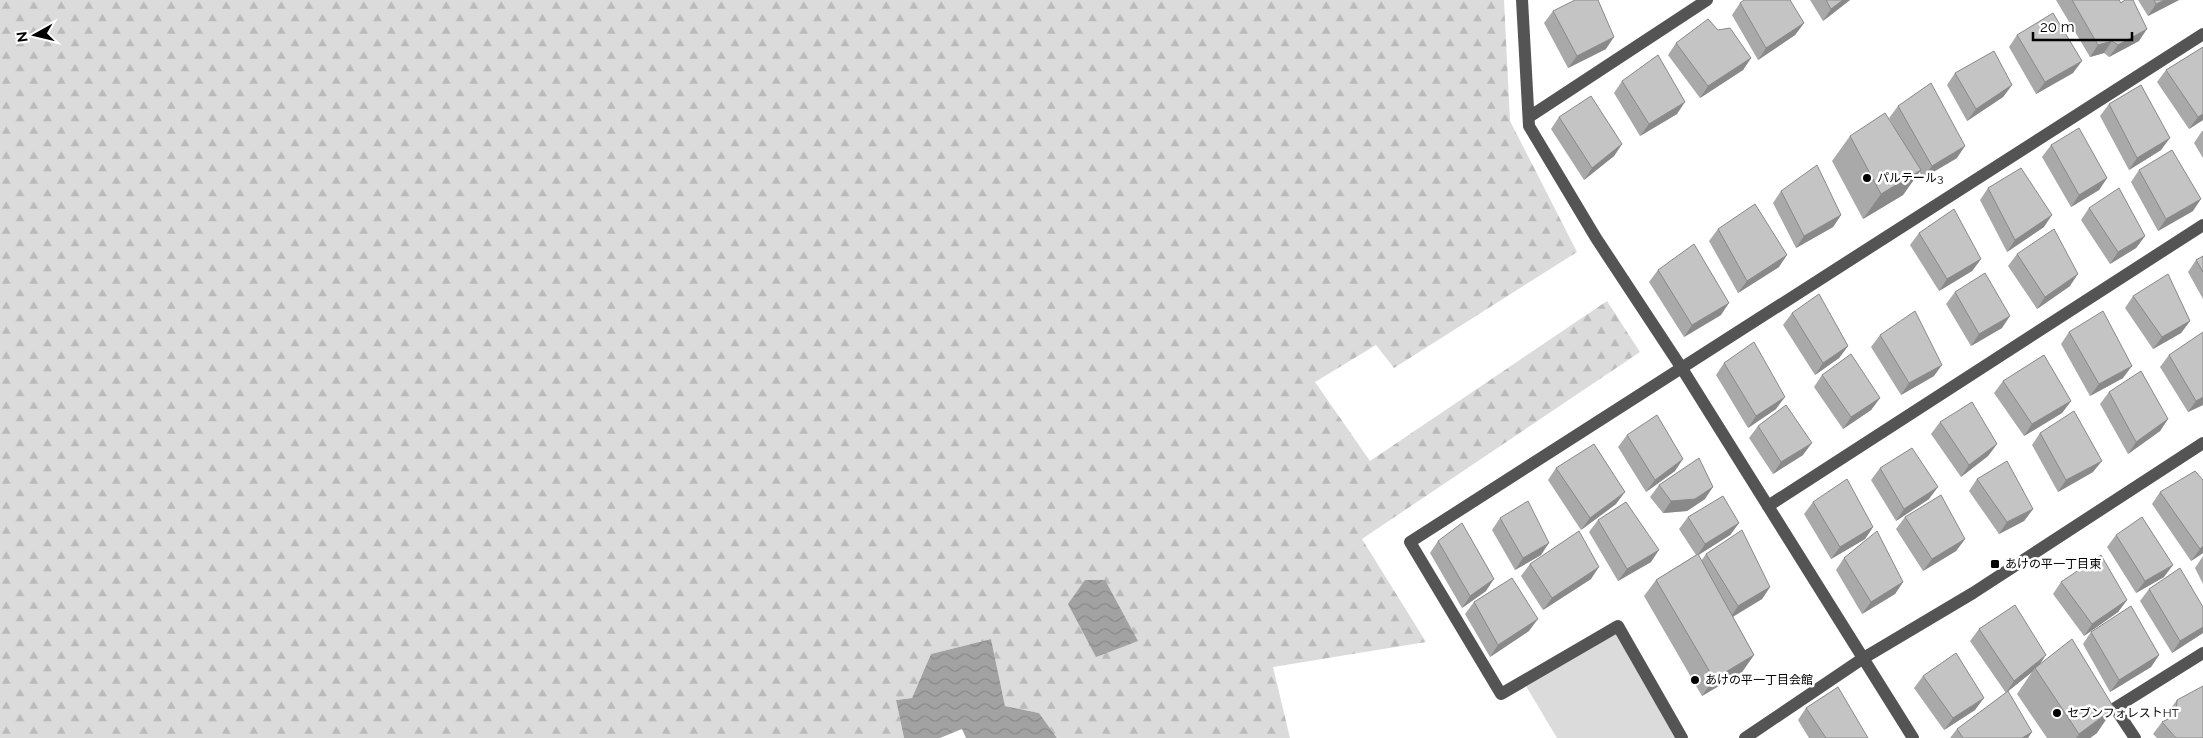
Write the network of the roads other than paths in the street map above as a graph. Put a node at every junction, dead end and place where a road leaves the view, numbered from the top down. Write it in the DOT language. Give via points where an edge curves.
graph roads {
  1 [pos="1522,0"];
  2 [pos="1707,0"];
  3 [pos="2203,34"];
  4 [pos="1529,118"];
  5 [pos="2203,225"];
  6 [pos="1680,367"];
  7 [pos="2203,443"];
  8 [pos="1768,506"];
  9 [pos="2203,653"];
  10 [pos="1862,659"];
  11 [pos="1682,738"];
  12 [pos="1745,738"];
  13 [pos="1913,738"];
  14 [pos="2135,738"];
  1 -- 4 [label="street"];
  2 -- 4 [label="street"];
  3 -- 6 [label="street"];
  4 -- 6 [label="street" via="1529,126 1596,238"];
  5 -- 8 [label="street"];
  6 -- 8 [label="street"];
  6 -- 11 [label="street" via="1410,542 1501,694 1618,626"];
  7 -- 10 [label="street" via="1973,592"];
  8 -- 10 [label="street"];
  9 -- 14 [label="street" via="2115,708"];
  10 -- 12 [label="street"];
  10 -- 13 [label="street"];
}
